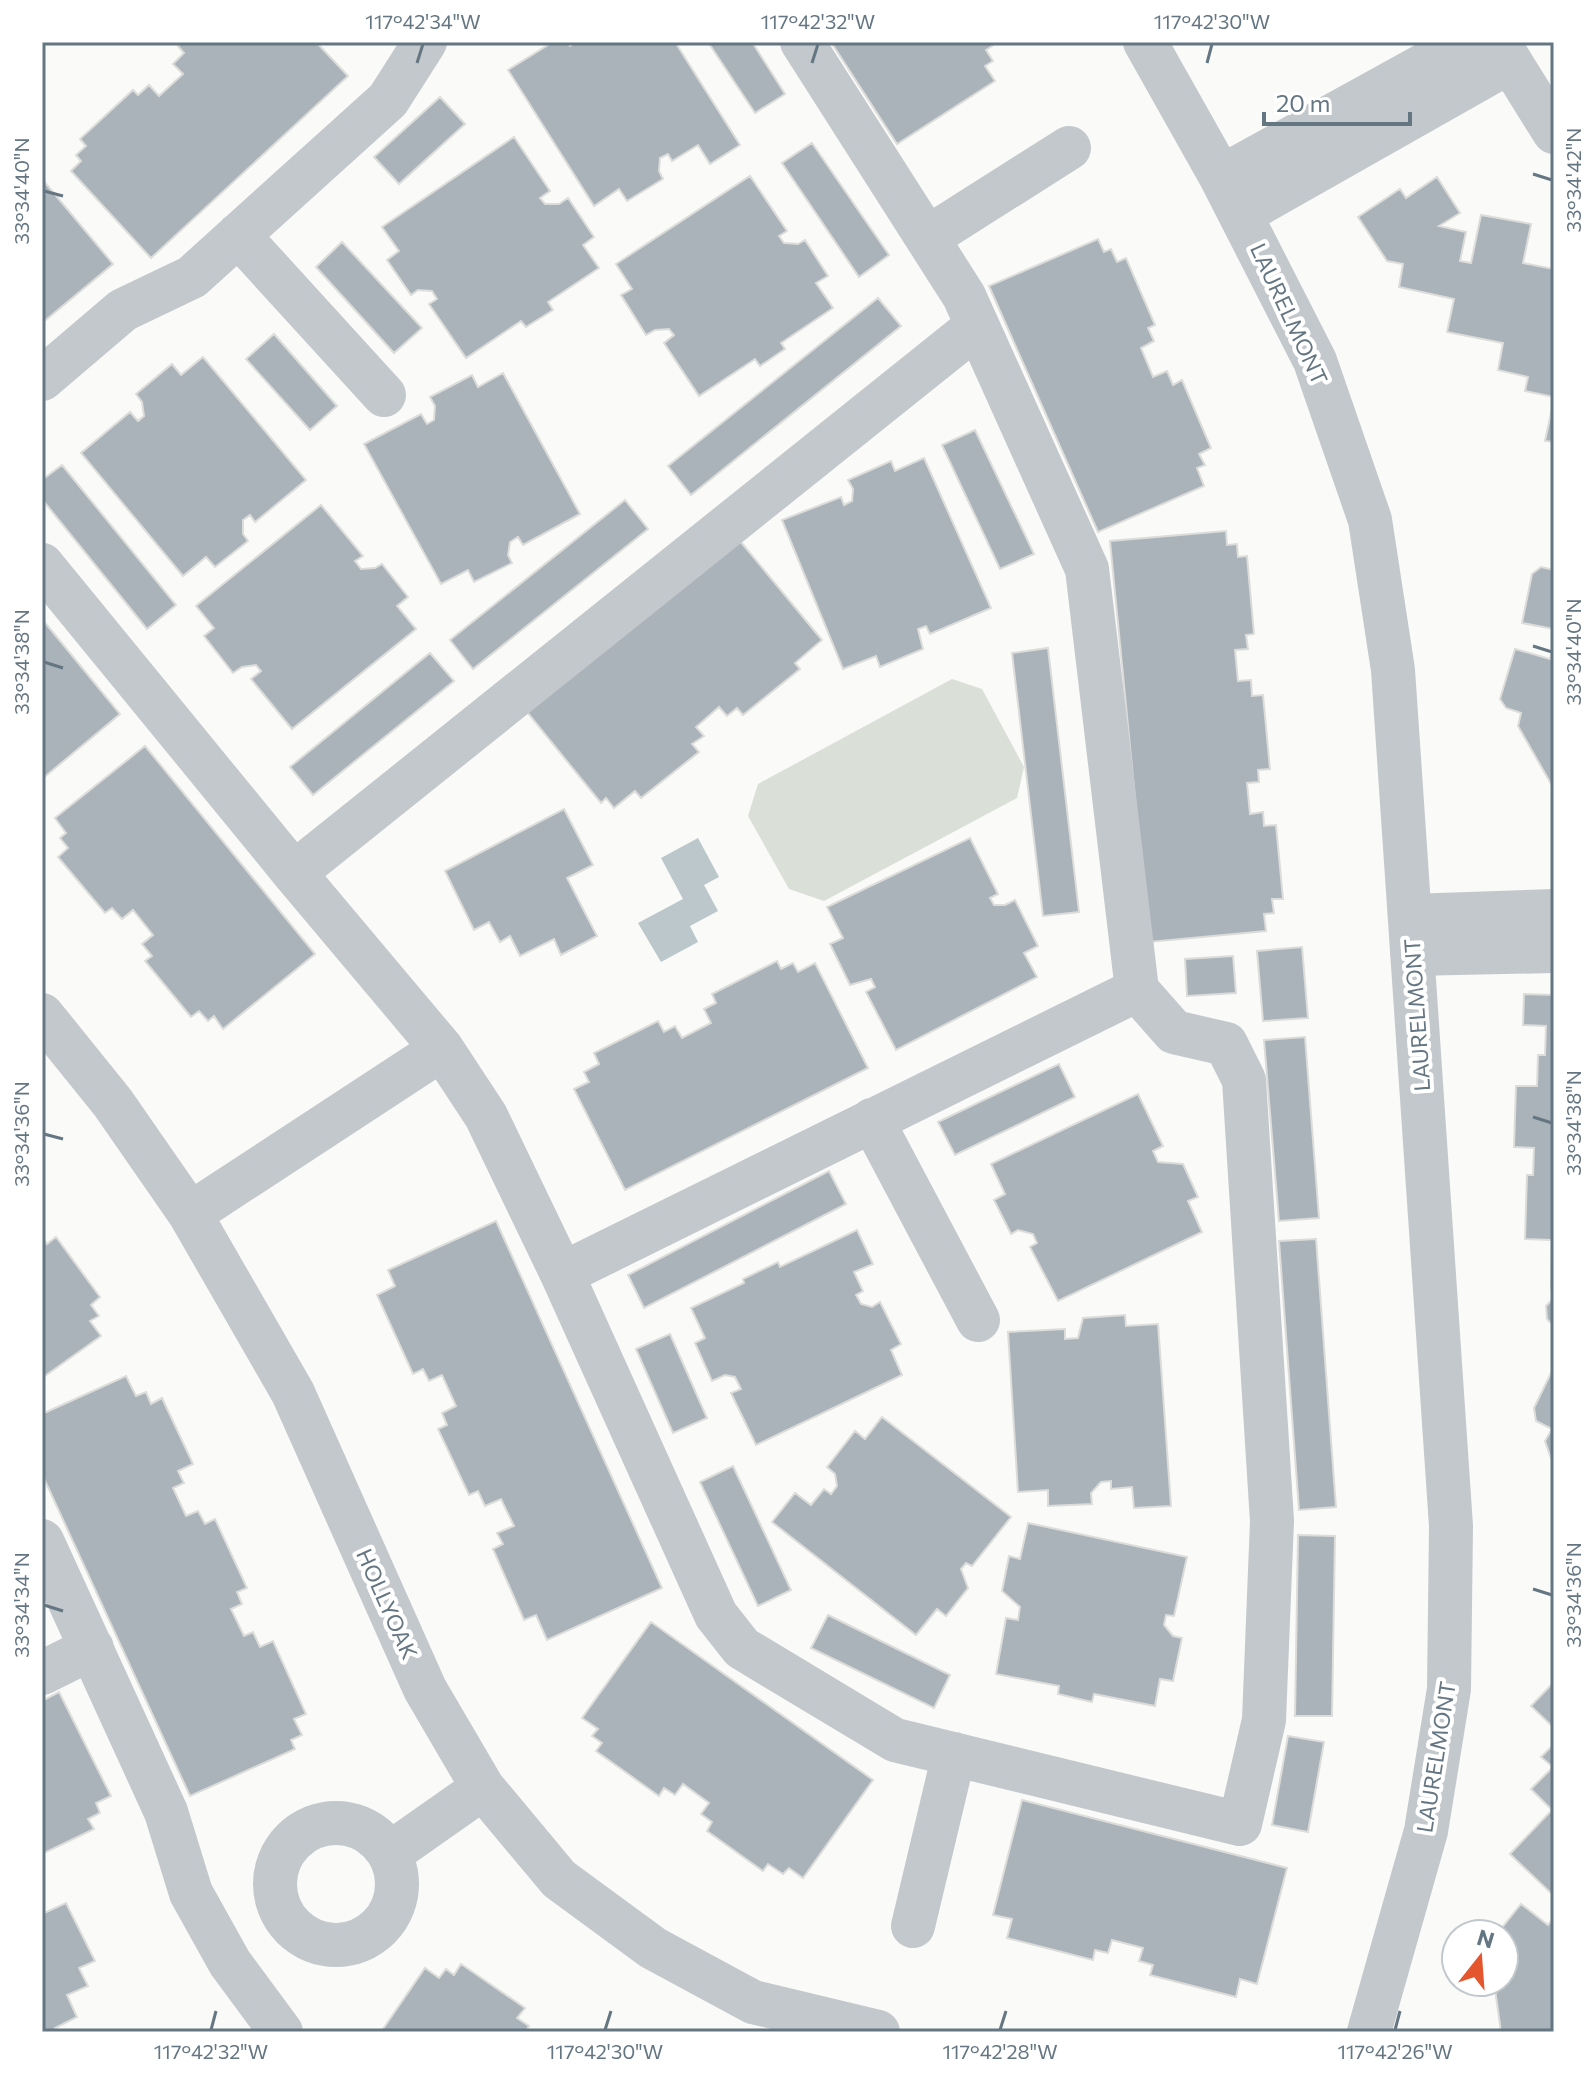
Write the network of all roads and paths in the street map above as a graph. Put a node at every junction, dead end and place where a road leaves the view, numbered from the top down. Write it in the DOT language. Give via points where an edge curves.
graph roads {
  1 [pos="425,42"];
  2 [pos="802,42"];
  3 [pos="1145,42"];
  4 [pos="1466,42"];
  5 [pos="1504,52"];
  6 [pos="1554,132"];
  7 [pos="1069,148"];
  8 [pos="1231,196"];
  9 [pos="238,235"];
  10 [pos="927,238"];
  11 [pos="977,326"];
  12 [pos="42,379"];
  13 [pos="384,395"];
  14 [pos="42,565"];
  15 [pos="294,873"];
  16 [pos="1554,911"];
  17 [pos="1411,935"];
  18 [pos="1554,951"];
  19 [pos="1137,990"];
  20 [pos="42,1015"];
  21 [pos="442,1049"];
  22 [pos="872,1120"];
  23 [pos="190,1214"];
  24 [pos="562,1274"];
  25 [pos="978,1320"];
  26 [pos="42,1541"];
  27 [pos="92,1648"];
  28 [pos="42,1673"];
  29 [pos="954,1754"];
  30 [pos="483,1788"];
  31 [pos="389,1854"];
  32 [pos="289,1923"];
  33 [pos="913,1926"];
  34 [pos="230,1963"];
  35 [pos="281,2032"];
  36 [pos="878,2032"];
  37 [pos="1369,2032"];
  1 -- 9 [label="street" via="388,100"];
  2 -- 10 [label="street"];
  3 -- 8 [label="street, LAURELMONT"];
  4 -- 8 [label="street"];
  5 -- 6 [label="street"];
  5 -- 8 [label="street"];
  7 -- 10 [label="street"];
  8 -- 17 [label="street, LAURELMONT" via="1315,361 1370,520 1393,670"];
  9 -- 12 [label="street" via="192,277 123,310"];
  9 -- 13 [label="street"];
  10 -- 11 [label="street"];
  11 -- 15 [label="street"];
  11 -- 19 [label="street" via="1087,569"];
  14 -- 15 [label="street"];
  15 -- 21 [label="street"];
  16 -- 17 [label="street"];
  17 -- 18 [label="street"];
  17 -- 37 [label="street, LAURELMONT" via="1451,1526 1449,1689 1426,1831"];
  19 -- 22 [label="street"];
  19 -- 29 [label="street" via="1174,1032 1226,1044 1244,1080 1272,1521 1264,1720 1240,1824"];
  20 -- 23 [label="street, HOLLYOAK" via="113,1103"];
  21 -- 23 [label="street"];
  21 -- 24 [label="street" via="486,1116"];
  22 -- 24 [label="street"];
  22 -- 25 [label="street"];
  23 -- 30 [label="street, HOLLYOAK" via="293,1393 425,1689"];
  24 -- 29 [label="street" via="716,1615 742,1648 895,1740"];
  26 -- 27 [label="street"];
  27 -- 28 [label="street"];
  27 -- 34 [label="street" via="166,1812 191,1893"];
  29 -- 33 [label="street"];
  30 -- 31 [label="street"];
  30 -- 36 [label="street, HOLLYOAK" via="559,1879 653,1948 753,2002"];
  31 -- 32 [label="street" via="397,1893 378,1927 362,1939 323,1943"];
  31 -- 32 [label="street" via="359,1827 319,1825 300,1834 286,1848 274,1886"];
  32 -- 34 [label="street"];
  34 -- 35 [label="street"];
}
